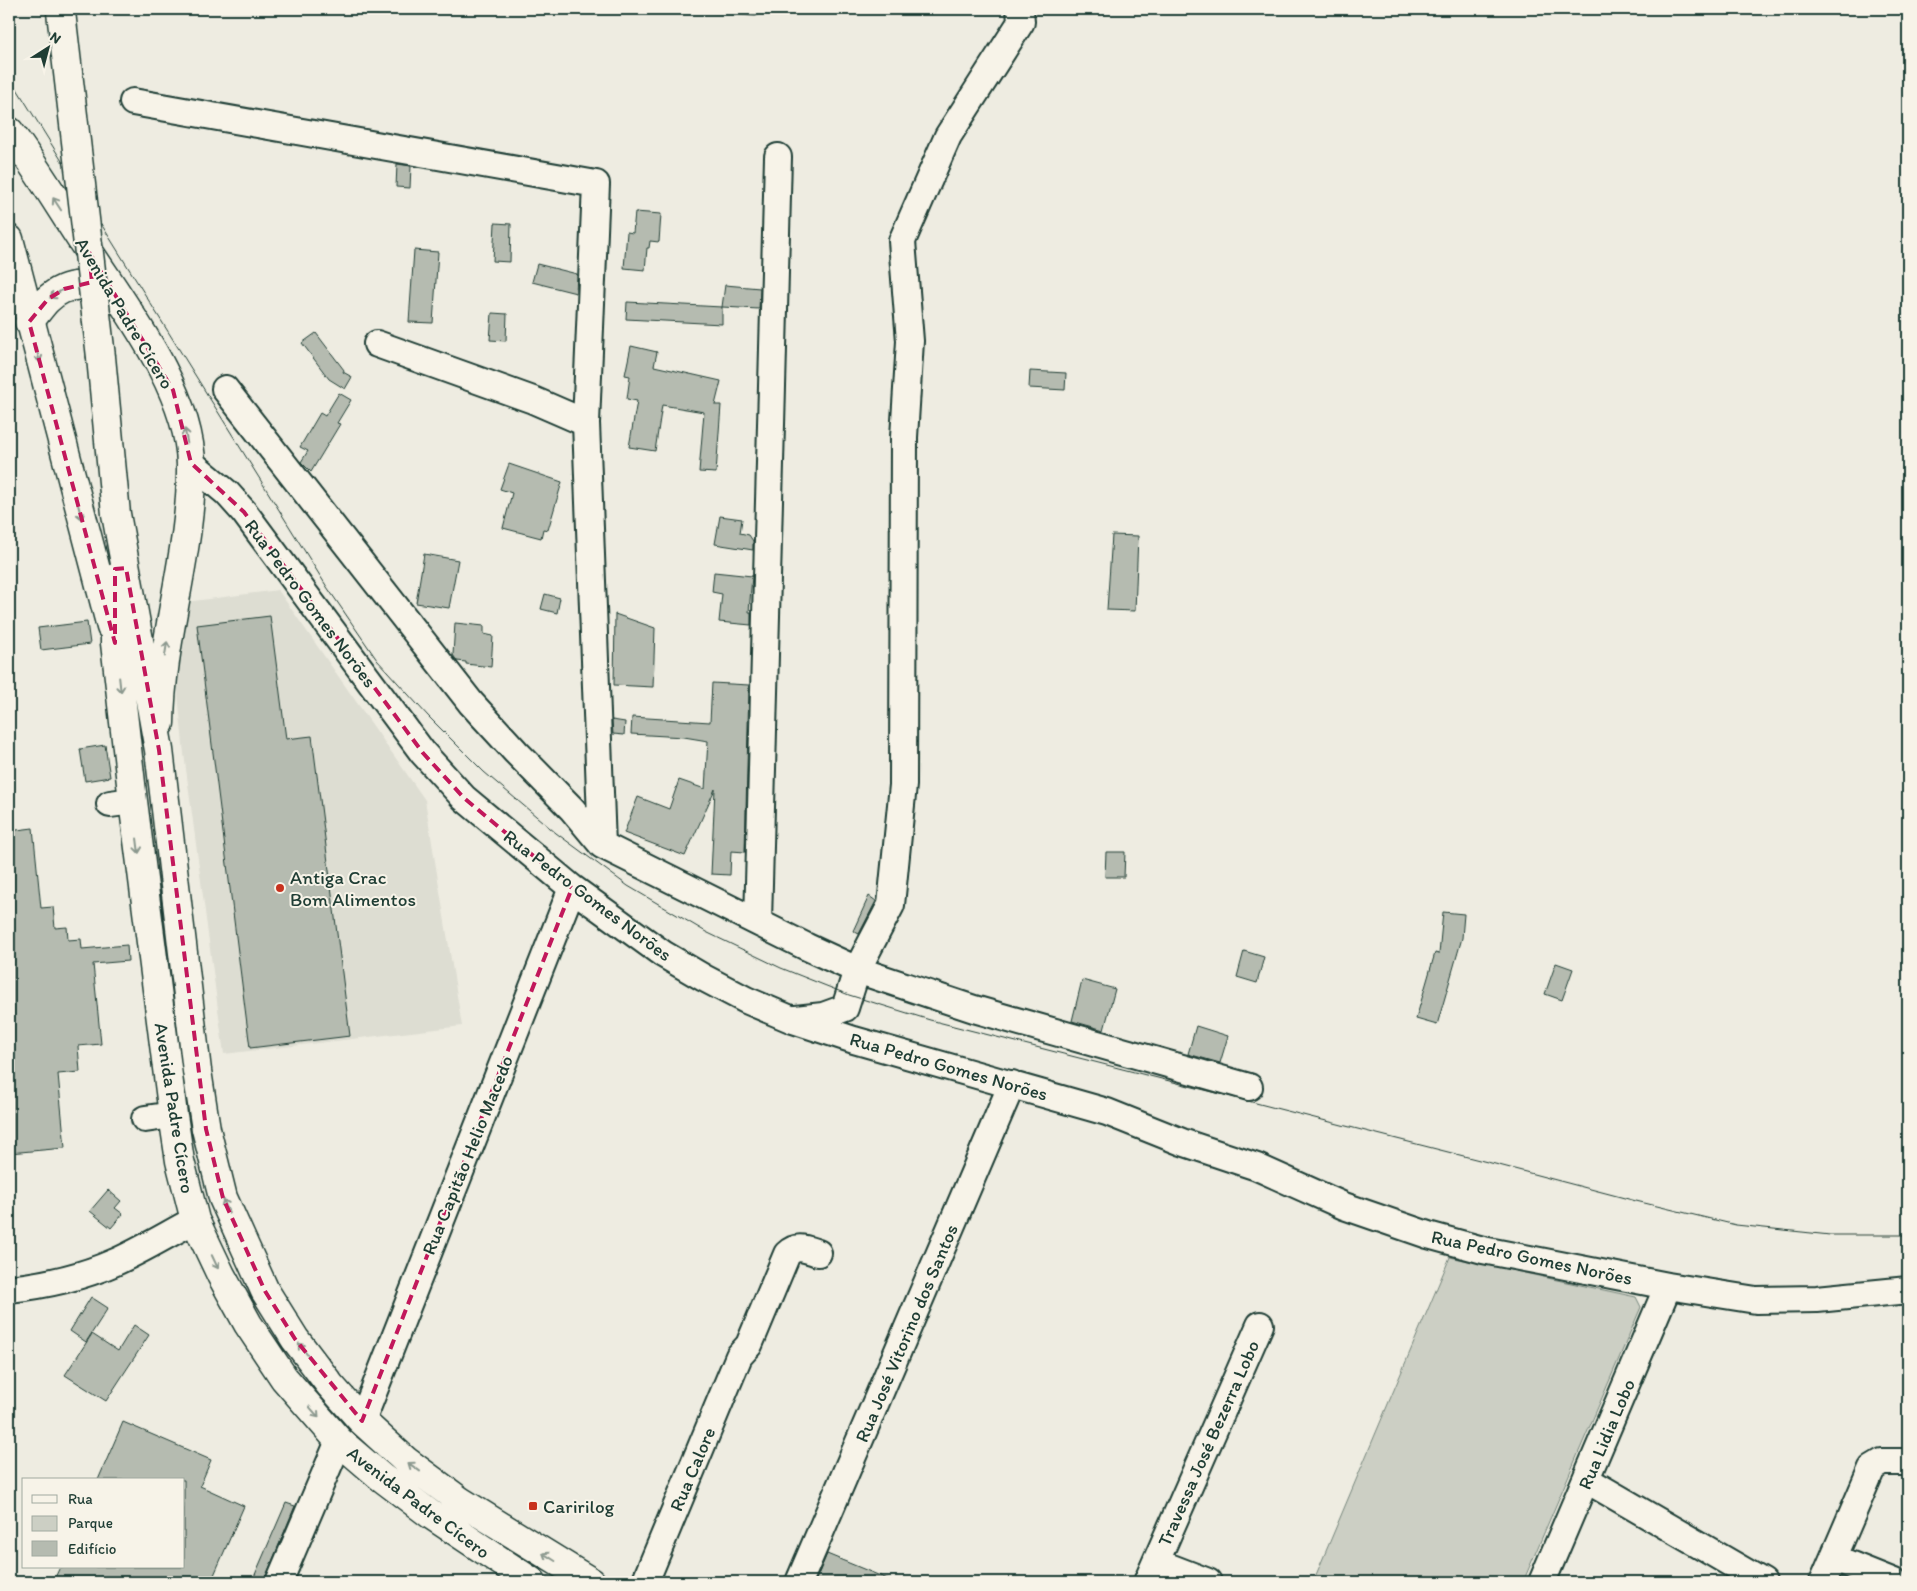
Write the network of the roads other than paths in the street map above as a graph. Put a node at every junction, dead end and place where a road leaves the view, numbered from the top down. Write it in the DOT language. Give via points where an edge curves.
graph roads {
  1 [pos="1020,9"];
  2 [pos="61,11"];
  3 [pos="133,102"];
  4 [pos="9,131"];
  5 [pos="778,157"];
  6 [pos="9,240"];
  7 [pos="128,313"];
  8 [pos="29,322"];
  9 [pos="377,344"];
  10 [pos="226,389"];
  11 [pos="586,423"];
  12 [pos="191,463"];
  13 [pos="116,514"];
  14 [pos="115,644"];
  15 [pos="159,750"];
  16 [pos="602,845"];
  17 [pos="572,888"];
  18 [pos="758,922"];
  19 [pos="857,970"];
  20 [pos="845,1008"];
  21 [pos="793,1020"];
  22 [pos="892,1050"];
  23 [pos="1012,1084"];
  24 [pos="1249,1087"];
  25 [pos="173,1115"];
  26 [pos="146,1119"];
  27 [pos="195,1220"];
  28 [pos="818,1253"];
  29 [pos="1668,1286"];
  30 [pos="9,1289"];
  31 [pos="1908,1290"];
  32 [pos="1260,1325"];
  33 [pos="362,1421"];
  34 [pos="339,1441"];
  35 [pos="1908,1462"];
  36 [pos="1587,1480"];
  37 [pos="1834,1558"];
  38 [pos="1152,1572"];
  39 [pos="516,1578"];
  40 [pos="280,1582"];
  41 [pos="591,1582"];
  42 [pos="644,1582"];
  43 [pos="800,1582"];
  44 [pos="1208,1582"];
  45 [pos="1542,1582"];
  46 [pos="1763,1582"];
  47 [pos="1823,1582"];
  48 [pos="1894,1582"];
  1 -- 19 [label="street" via="1021,22 948,136 902,241 910,341 904,437 903,785 891,905"];
  2 -- 13 [label="main road, Avenida Padre Cícero, bridge"];
  3 -- 11 [label="street" via="596,184"];
  7 -- 4 [label="main road, Avenida Padre Cícero, one-way"];
  5 -- 18 [label="street"];
  6 -- 8 [label="main road, Avenida Padre Cícero"];
  7 -- 8 [label="main road, one-way" via="104,292 83,284 64,289 48,300"];
  12 -- 7 [label="main road, Avenida Padre Cícero, one-way" via="173,390"];
  8 -- 14 [label="main road, Avenida Padre Cícero, one-way"];
  9 -- 11 [label="street" via="533,400"];
  10 -- 16 [label="street" via="471,703"];
  11 -- 16 [label="street"];
  15 -- 12 [label="main road, Avenida Padre Cícero, one-way" via="160,694 187,528"];
  12 -- 17 [label="street, Rua Pedro Gomes Norões" via="244,512 423,754 464,798"];
  13 -- 14 [label="main road, Avenida Padre Cícero"];
  13 -- 15 [label="main road, Avenida Padre Cícero"];
  14 -- 25 [label="main road, Avenida Padre Cícero, one-way" via="121,802"];
  33 -- 15 [label="main road, Avenida Padre Cícero, one-way" via="295,1339 265,1291 223,1198 206,1129 197,1071"];
  16 -- 18 [label="street"];
  17 -- 21 [label="street, Rua Pedro Gomes Norões" via="671,959 746,1000"];
  17 -- 33 [label="street, Rua Capitão Helio Macedo"];
  18 -- 19 [label="street"];
  19 -- 20 [label="street"];
  19 -- 24 [label="street" via="974,1009"];
  20 -- 21 [label="street" via="823,1016"];
  20 -- 22 [label="street" via="867,1032"];
  21 -- 22 [label="street, Rua Pedro Gomes Norões"];
  22 -- 23 [label="street, Rua Pedro Gomes Norões"];
  23 -- 29 [label="street, Rua Pedro Gomes Norões" via="1107,1112 1257,1167 1344,1206 1428,1235 1542,1263"];
  23 -- 43 [label="street, Rua José Vitorino dos Santos"];
  25 -- 26 [label="street"];
  25 -- 27 [label="main road, Avenida Padre Cícero" via="180,1161"];
  27 -- 30 [label="street" via="114,1263 44,1285"];
  27 -- 34 [label="main road, Avenida Padre Cícero, one-way" via="220,1275 248,1324 284,1378"];
  28 -- 42 [label="street, Rua Calore" via="798,1247 787,1254 749,1346 739,1356"];
  29 -- 31 [label="street, Rua Pedro Gomes Norões" via="1756,1300 1817,1299"];
  29 -- 36 [label="street, Rua Lidia Lobo"];
  32 -- 38 [label="street, Travessa José Bezerra Lobo"];
  41 -- 33 [label="main road, Avenida Padre Cícero, one-way" via="460,1501 406,1461"];
  34 -- 39 [label="main road, Avenida Padre Cícero" via="381,1477"];
  34 -- 40 [label="street"];
  35 -- 37 [label="street" via="1882,1462 1872,1468"];
  36 -- 45 [label="street, Rua Lidia Lobo"];
  36 -- 46 [label="street"];
  37 -- 47 [label="street"];
  37 -- 48 [label="street"];
  38 -- 44 [label="street, Travessa José Bezerra Lobo"];
}
